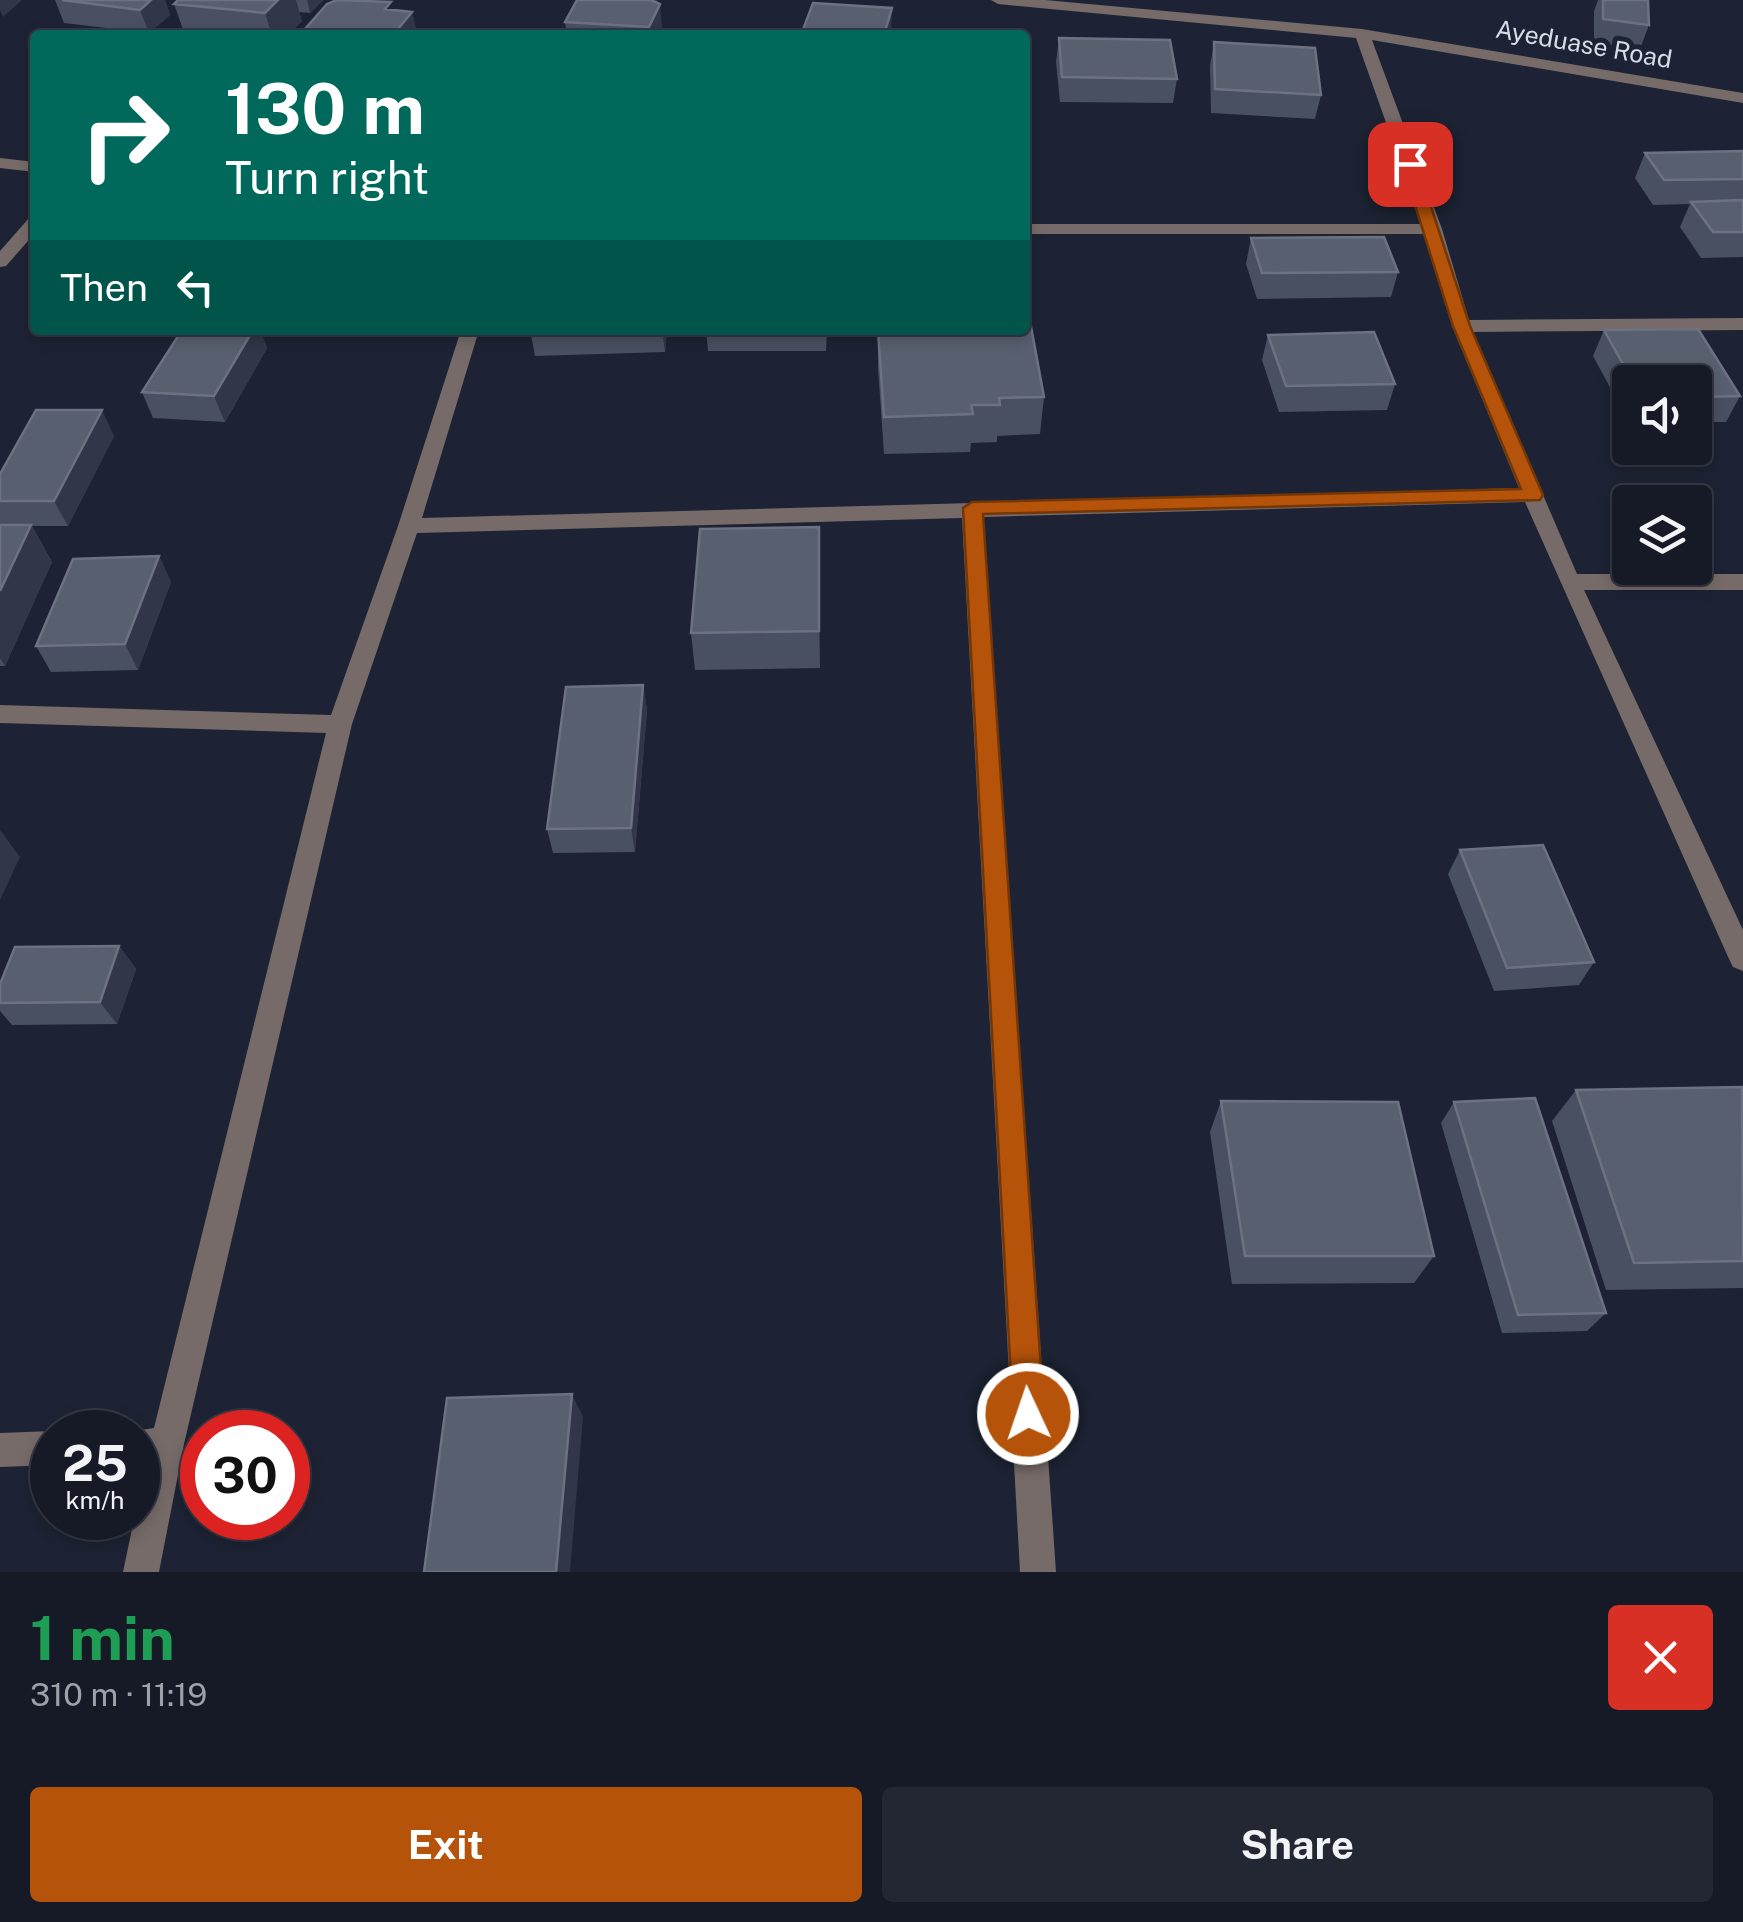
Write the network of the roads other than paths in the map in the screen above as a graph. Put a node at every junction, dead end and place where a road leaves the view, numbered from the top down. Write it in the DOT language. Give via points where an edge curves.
graph roads {
  1 [pos="998,0"];
  2 [pos="1106,6"];
  3 [pos="1362,34"];
  4 [pos="1743,98"];
  5 [pos="0,163"];
  6 [pos="30,166"];
  7 [pos="30,228"];
  8 [pos="1433,229"];
  9 [pos="1030,230"];
  10 [pos="0,262"];
  11 [pos="1743,324"];
  12 [pos="1461,326"];
  13 [pos="468,335"];
  14 [pos="1534,495"];
  15 [pos="972,508"];
  16 [pos="409,526"];
  17 [pos="1569,582"];
  18 [pos="1743,582"];
  19 [pos="0,714"];
  20 [pos="340,724"];
  21 [pos="1743,960"];
  22 [pos="160,1413"];
  23 [pos="30,1449"];
  24 [pos="0,1450"];
  25 [pos="144,1540"];
  26 [pos="141,1572"];
  27 [pos="1038,1572"];
  1 -- 2 [label="street, Ayeduase Road"];
  2 -- 3 [label="street, Ayeduase Road"];
  3 -- 4 [label="street, Ayeduase Road"];
  3 -- 8 [label="street"];
  5 -- 6 [label="street"];
  7 -- 10 [label="street"];
  8 -- 9 [label="street"];
  8 -- 12 [label="street"];
  11 -- 12 [label="street"];
  12 -- 14 [label="street"];
  13 -- 16 [label="street"];
  14 -- 15 [label="street"];
  14 -- 17 [label="street"];
  15 -- 16 [label="street"];
  15 -- 27 [label="street"];
  16 -- 20 [label="street"];
  17 -- 18 [label="street"];
  17 -- 21 [label="street"];
  19 -- 20 [label="street"];
  20 -- 22 [label="street"];
  23 -- 24 [label="street"];
  25 -- 26 [label="street"];
}
